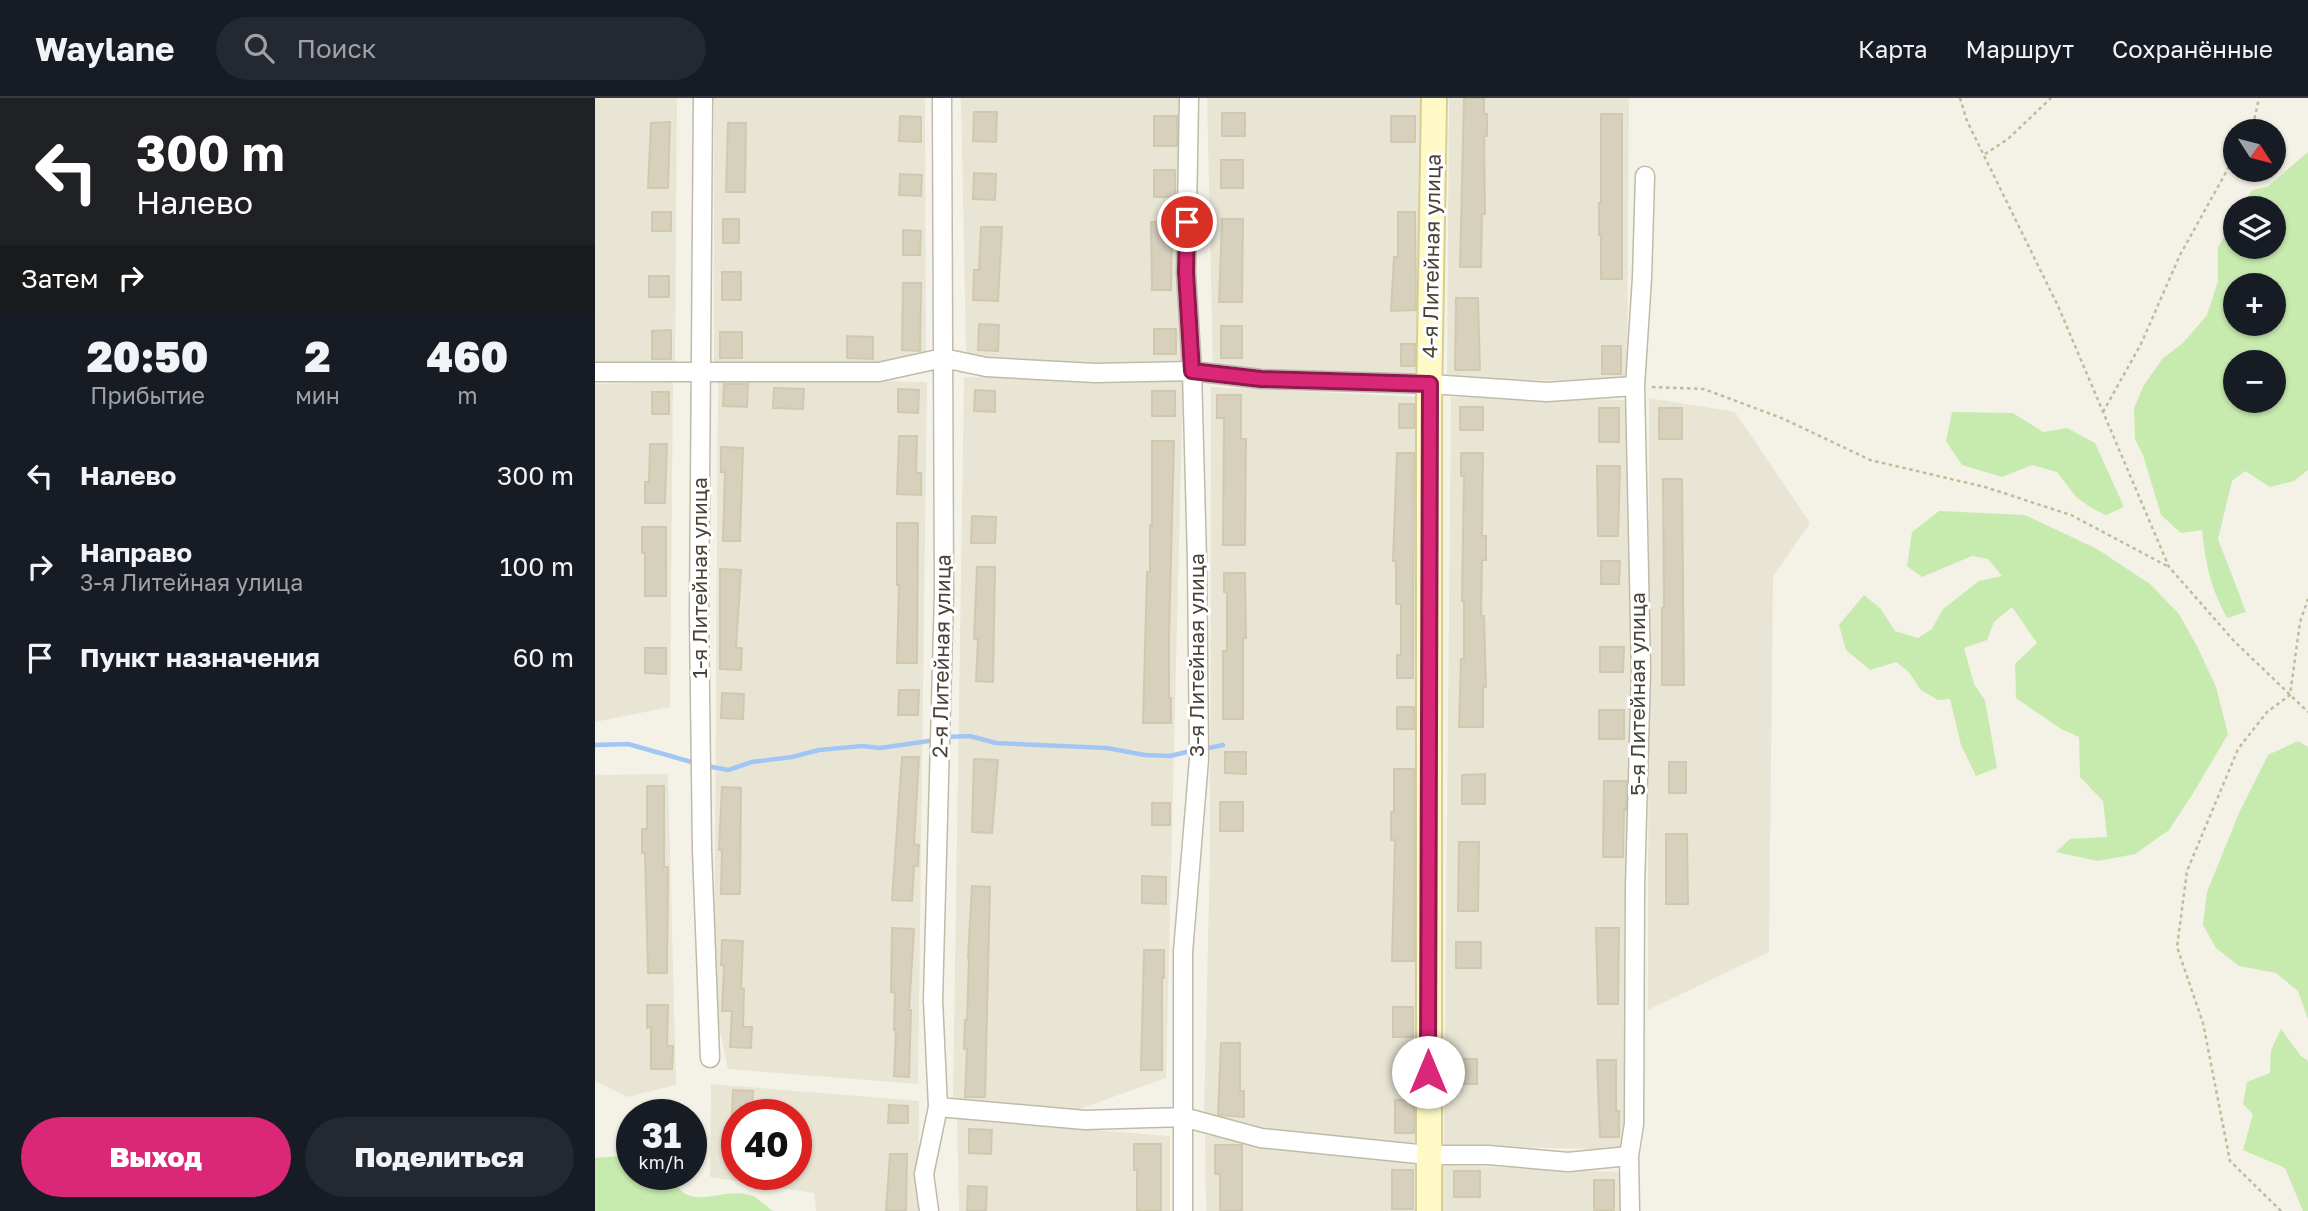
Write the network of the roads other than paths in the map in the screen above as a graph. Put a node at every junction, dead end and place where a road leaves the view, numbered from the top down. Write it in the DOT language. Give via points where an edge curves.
graph roads {
  1 [pos="703,98"];
  2 [pos="942,98"];
  3 [pos="1189,98"];
  4 [pos="1434,98"];
  5 [pos="1645,176"];
  6 [pos="943,358"];
  7 [pos="1192,371"];
  8 [pos="595,372"];
  9 [pos="701,372"];
  10 [pos="1430,384"];
  11 [pos="1635,386"];
  12 [pos="710,1058"];
  13 [pos="938,1107"];
  14 [pos="1183,1117"];
  15 [pos="1428,1155"];
  16 [pos="1629,1156"];
  17 [pos="929,1211"];
  18 [pos="1183,1211"];
  19 [pos="1429,1211"];
  20 [pos="1630,1211"];
  1 -- 9 [label="street, 1-я Литейная улица"];
  2 -- 6 [label="street, 2-я Литейная улица"];
  3 -- 7 [label="street, 3-я Литейная улица" via="1186,272"];
  4 -- 10 [label="street, 4-я Литейная улица"];
  5 -- 11 [label="street, 5-я Литейная улица"];
  6 -- 7 [label="street" via="986,367"];
  6 -- 9 [label="street" via="879,372"];
  6 -- 13 [label="street, 2-я Литейная улица" via="944,593 933,1000"];
  7 -- 10 [label="street" via="1261,379"];
  7 -- 14 [label="street, 3-я Литейная улица" via="1199,759 1183,952"];
  8 -- 9 [label="street"];
  9 -- 12 [label="street, 1-я Литейная улица" via="702,850"];
  10 -- 11 [label="street" via="1547,392"];
  10 -- 15 [label="street, 4-я Литейная улица"];
  11 -- 16 [label="street, 5-я Литейная улица" via="1641,670 1634,1124"];
  13 -- 14 [label="street" via="1085,1120"];
  13 -- 17 [label="street, 2-я Литейная улица" via="924,1174"];
  14 -- 15 [label="street" via="1261,1138"];
  14 -- 18 [label="street, 3-я Литейная улица"];
  15 -- 16 [label="street" via="1567,1162"];
  15 -- 19 [label="street, 4-я Литейная улица"];
  16 -- 20 [label="street, 5-я Литейная улица"];
}
